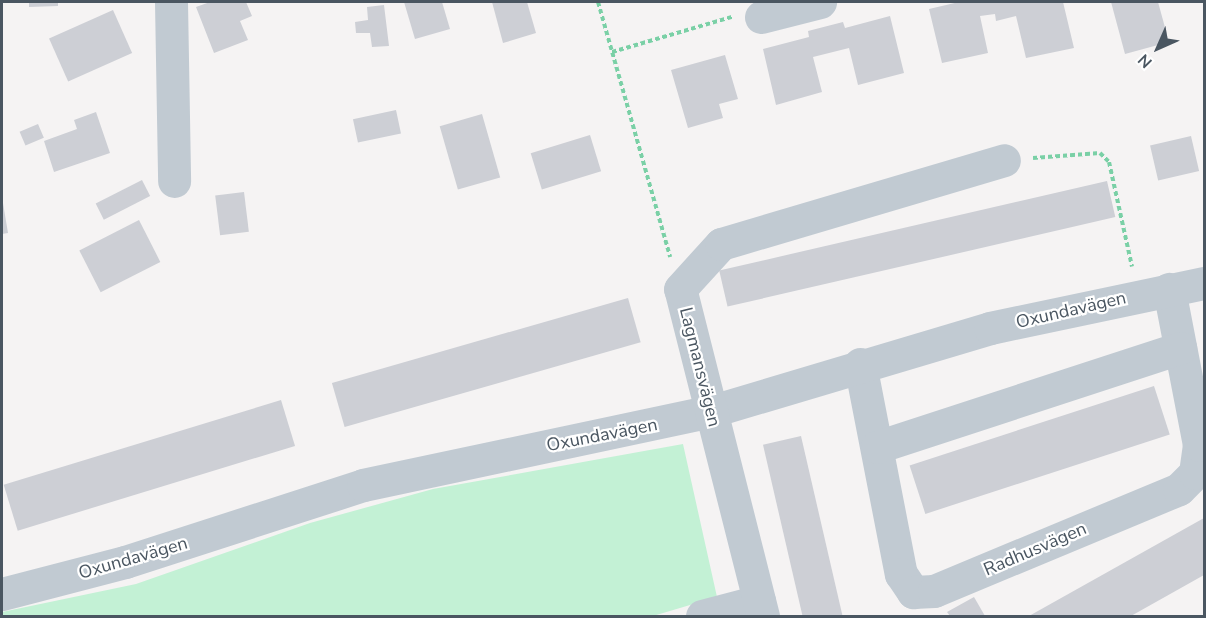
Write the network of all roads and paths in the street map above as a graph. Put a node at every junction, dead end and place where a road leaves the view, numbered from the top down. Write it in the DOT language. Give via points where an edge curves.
graph roads {
  1 [pos="597,2"];
  2 [pos="820,2"];
  3 [pos="170,6"];
  4 [pos="761,17"];
  5 [pos="612,52"];
  6 [pos="1004,160"];
  7 [pos="174,180"];
  8 [pos="1204,283"];
  9 [pos="680,289"];
  10 [pos="1154,292"];
  11 [pos="1180,348"];
  12 [pos="860,364"];
  13 [pos="712,411"];
  14 [pos="877,447"];
  15 [pos="2,594"];
  16 [pos="919,604"];
  17 [pos="761,609"];
  18 [pos="702,616"];
  1 -- 5 [label="path"];
  2 -- 4 [label="street"];
  3 -- 7 [label="street"];
  4 -- 5 [label="path" via="745,13"];
  5 -- 9 [label="path"];
  6 -- 9 [label="street, Lagmansvägen" via="721,244"];
  6 -- 10 [label="path" via="1100,153 1109,162"];
  8 -- 10 [label="street, Oxundavägen"];
  9 -- 13 [label="street, Lagmansvägen"];
  10 -- 11 [label="street, Radhusvägen"];
  10 -- 12 [label="street, Oxundavägen" via="990,328"];
  11 -- 14 [label="street"];
  11 -- 16 [label="street, Radhusvägen" via="1199,445 1195,473 1179,489 934,591"];
  12 -- 13 [label="street, Oxundavägen"];
  12 -- 14 [label="street, Radhusvägen"];
  13 -- 15 [label="street, Oxundavägen" via="363,485 125,562"];
  13 -- 17 [label="street, Lagmansvägen"];
  14 -- 16 [label="street, Radhusvägen" via="901,574"];
  17 -- 18 [label="street"];
}
